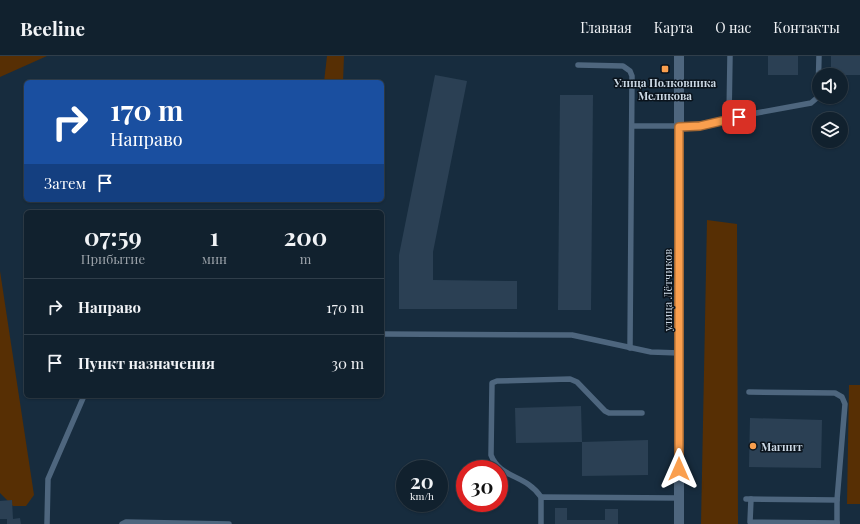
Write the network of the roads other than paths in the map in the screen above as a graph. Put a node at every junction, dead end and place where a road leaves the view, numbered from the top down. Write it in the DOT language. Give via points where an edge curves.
graph roads {
  1 [pos="679,56"];
  2 [pos="730,56"];
  3 [pos="819,56"];
  4 [pos="578,66"];
  5 [pos="729,118"];
  6 [pos="632,126"];
  7 [pos="679,127"];
  8 [pos="384,334"];
  9 [pos="630,348"];
  10 [pos="679,353"];
  11 [pos="749,392"];
  12 [pos="83,398"];
  13 [pos="642,413"];
  14 [pos="541,497"];
  15 [pos="679,498"];
  16 [pos="837,500"];
  17 [pos="837,523"];
  18 [pos="47,524"];
  19 [pos="122,524"];
  20 [pos="229,524"];
  21 [pos="541,524"];
  22 [pos="679,524"];
  1 -- 7 [label="street, улица Лётчиков"];
  2 -- 5 [label="lane"];
  3 -- 5 [label="lane" via="818,92 814,102"];
  4 -- 6 [label="lane" via="623,66 630,71"];
  5 -- 7 [label="lane" via="700,126"];
  6 -- 7 [label="lane"];
  6 -- 9 [label="lane"];
  7 -- 10 [label="street, улица Лётчиков"];
  8 -- 9 [label="lane" via="572,336"];
  9 -- 10 [label="lane" via="655,353"];
  10 -- 15 [label="street, улица Лётчиков"];
  11 -- 16 [label="lane" via="835,393 842,397 845,404"];
  12 -- 18 [label="lane" via="48,479"];
  13 -- 14 [label="lane" via="609,413 570,379 492,383 493,462 499,469 531,484"];
  14 -- 15 [label="lane"];
  14 -- 21 [label="lane"];
  15 -- 22 [label="street, улица Лётчиков"];
  16 -- 17 [label="lane"];
  16 -- 17 [label="lane" via="748,499 750,522"];
  19 -- 20 [label="lane"];
}
